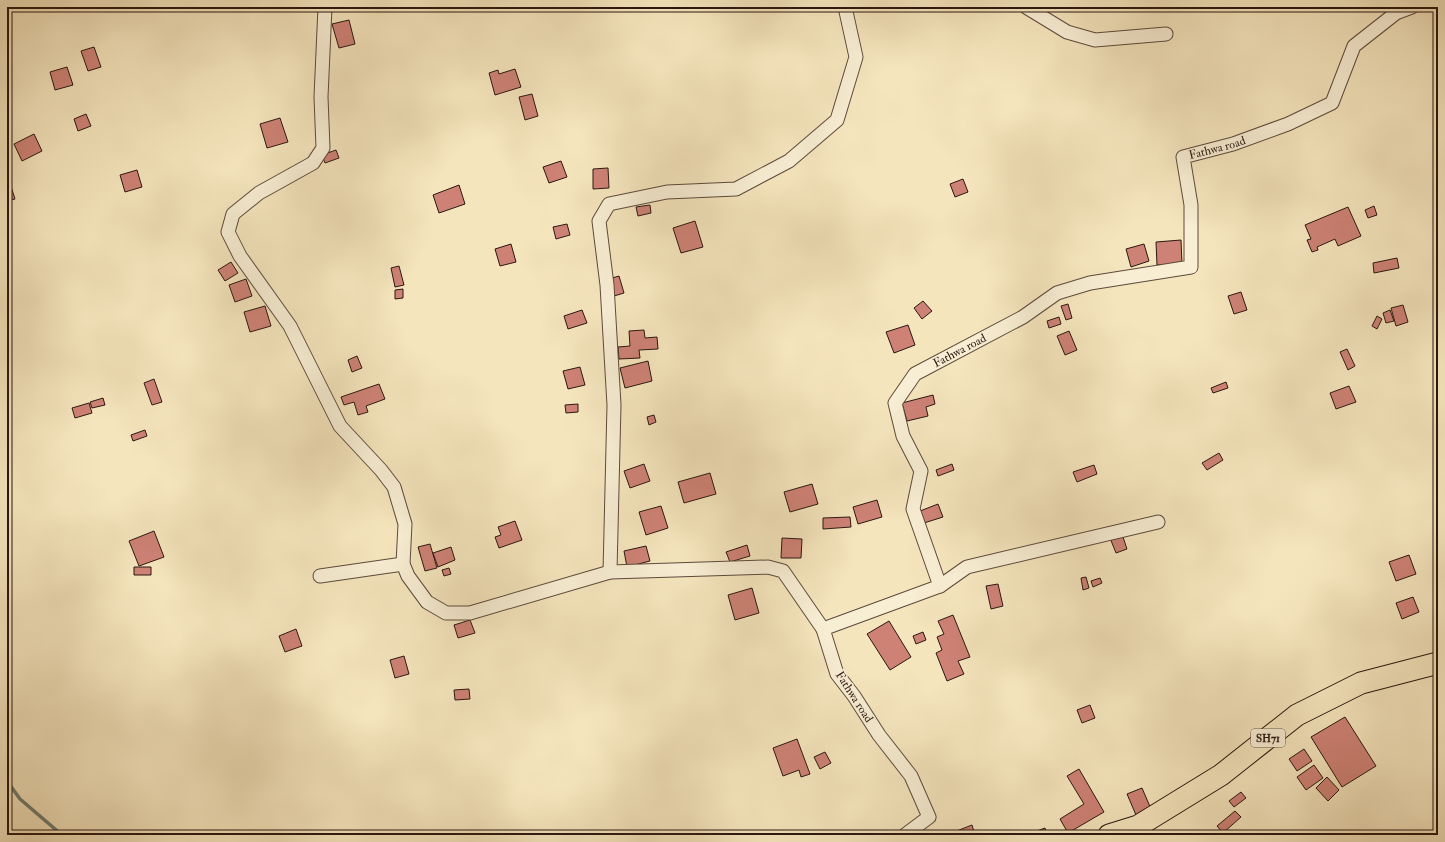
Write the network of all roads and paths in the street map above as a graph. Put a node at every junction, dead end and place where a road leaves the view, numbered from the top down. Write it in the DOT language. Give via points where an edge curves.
graph roads {
  1 [pos="325,7"];
  2 [pos="845,7"];
  3 [pos="1026,7"];
  4 [pos="1412,7"];
  5 [pos="1166,34"];
  6 [pos="1158,522"];
  7 [pos="403,564"];
  8 [pos="610,572"];
  9 [pos="320,576"];
  10 [pos="940,586"];
  11 [pos="823,629"];
  12 [pos="1438,663"];
  13 [pos="905,835"];
  14 [pos="1109,835"];
  1 -- 7 [label="street" via="321,97 323,148 313,163 259,193 232,214 228,232 240,256 290,326 340,426 394,487 405,524"];
  2 -- 8 [label="street" via="856,57 837,120 789,162 736,189 667,192 609,204 599,221 607,285 614,405"];
  3 -- 5 [label="street" via="1067,32 1095,40"];
  4 -- 10 [label="street, Fathwa road" via="1396,13 1354,46 1332,103 1288,124 1233,144 1183,157 1190,205 1191,267 1090,283 1057,293 1023,317 915,374 895,403 903,436 921,472 913,509"];
  6 -- 10 [label="street" via="967,567"];
  7 -- 8 [label="street" via="408,576 427,602 446,613 470,613"];
  7 -- 9 [label="street"];
  8 -- 11 [label="street" via="768,566 783,572"];
  10 -- 11 [label="street"];
  11 -- 13 [label="street, Fathwa road" via="837,674 879,736 911,776 929,816"];
  12 -- 14 [label="main road, SH71" via="1361,683 1296,715 1220,775 1138,826"];
}
